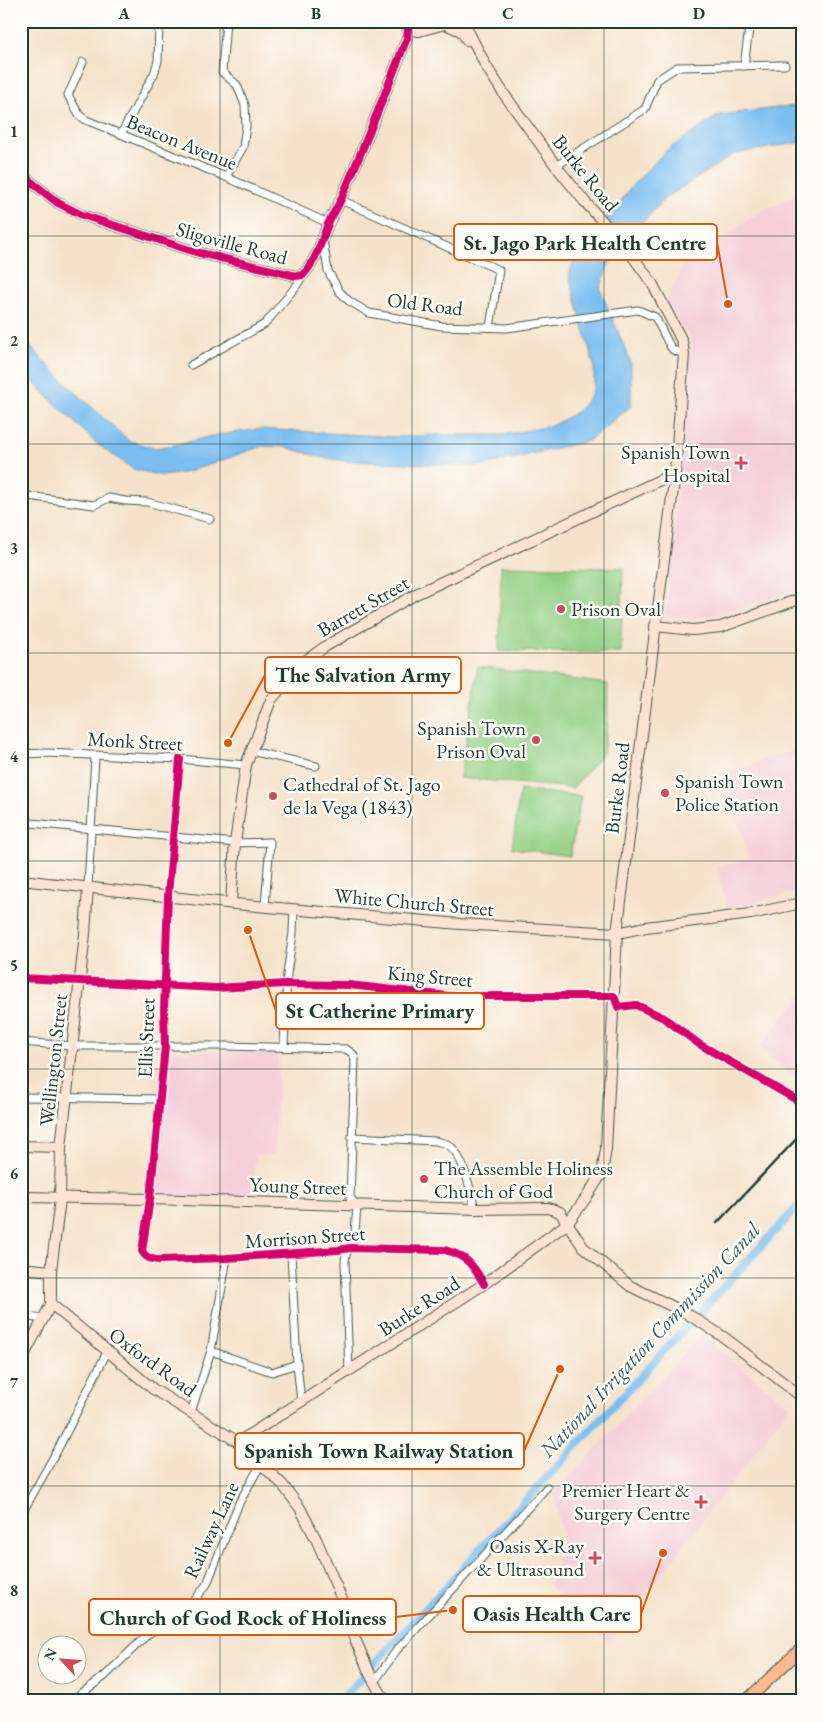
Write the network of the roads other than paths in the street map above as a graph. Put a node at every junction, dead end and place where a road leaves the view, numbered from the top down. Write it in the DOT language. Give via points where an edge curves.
graph roads {
  1 [pos="226,21"];
  2 [pos="400,21"];
  3 [pos="464,21"];
  4 [pos="750,21"];
  5 [pos="423,22"];
  6 [pos="159,24"];
  7 [pos="408,29"];
  8 [pos="83,62"];
  9 [pos="784,65"];
  10 [pos="486,66"];
  11 [pos="744,66"];
  12 [pos="121,134"];
  13 [pos="556,166"];
  14 [pos="21,174"];
  15 [pos="226,177"];
  16 [pos="342,200"];
  17 [pos="328,223"];
  18 [pos="323,239"];
  19 [pos="303,275"];
  20 [pos="490,327"];
  21 [pos="684,354"];
  22 [pos="191,365"];
  23 [pos="675,473"];
  24 [pos="21,495"];
  25 [pos="210,519"];
  26 [pos="802,598"];
  27 [pos="655,626"];
  28 [pos="251,751"];
  29 [pos="21,754"];
  30 [pos="96,756"];
  31 [pos="180,759"];
  32 [pos="246,765"];
  33 [pos="316,766"];
  34 [pos="21,822"];
  35 [pos="91,830"];
  36 [pos="173,836"];
  37 [pos="235,843"];
  38 [pos="21,880"];
  39 [pos="88,887"];
  40 [pos="168,896"];
  41 [pos="231,903"];
  42 [pos="802,903"];
  43 [pos="265,906"];
  44 [pos="294,908"];
  45 [pos="617,933"];
  46 [pos="21,978"];
  47 [pos="80,981"];
  48 [pos="165,984"];
  49 [pos="286,984"];
  50 [pos="614,996"];
  51 [pos="21,1042"];
  52 [pos="72,1046"];
  53 [pos="165,1046"];
  54 [pos="284,1047"];
  55 [pos="21,1096"];
  56 [pos="66,1098"];
  57 [pos="159,1099"];
  58 [pos="802,1103"];
  59 [pos="352,1137"];
  60 [pos="21,1146"];
  61 [pos="61,1147"];
  62 [pos="21,1197"];
  63 [pos="60,1199"];
  64 [pos="150,1199"];
  65 [pos="357,1205"];
  66 [pos="475,1208"];
  67 [pos="568,1223"];
  68 [pos="350,1248"];
  69 [pos="291,1254"];
  70 [pos="145,1256"];
  71 [pos="228,1258"];
  72 [pos="21,1268"];
  73 [pos="51,1271"];
  74 [pos="484,1284"];
  75 [pos="51,1304"];
  76 [pos="21,1316"];
  77 [pos="44,1319"];
  78 [pos="212,1351"];
  79 [pos="107,1352"];
  80 [pos="21,1361"];
  81 [pos="297,1364"];
  82 [pos="349,1371"];
  83 [pos="802,1397"];
  84 [pos="301,1401"];
  85 [pos="191,1412"];
  86 [pos="238,1442"];
  87 [pos="261,1464"];
  88 [pos="547,1487"];
  89 [pos="21,1515"];
  90 [pos="802,1648"];
  91 [pos="373,1678"];
  92 [pos="21,1696"];
  93 [pos="30,1701"];
  94 [pos="71,1701"];
  95 [pos="385,1701"];
  96 [pos="746,1701"];
  1 -- 15 [label="street" via="222,72 237,85 245,105 246,126 243,147"];
  2 -- 7 [label="street"];
  3 -- 10 [label="main road, Burke Road"];
  4 -- 11 [label="street"];
  5 -- 7 [label="main road"];
  6 -- 12 [label="street" via="158,61 154,74"];
  7 -- 10 [label="main road" via="419,31 446,24 456,28"];
  7 -- 16 [label="main road, Sligoville Road"];
  8 -- 12 [label="street, Beacon Avenue" via="68,95 71,101 86,120"];
  9 -- 11 [label="street"];
  10 -- 13 [label="main road, Burke Road"];
  11 -- 13 [label="street" via="677,67 657,80 645,109"];
  12 -- 15 [label="street, Beacon Avenue"];
  13 -- 21 [label="main road, Burke Road" via="626,247 652,283 682,341"];
  14 -- 19 [label="main road, Sligoville Road" via="58,204 82,215 196,252"];
  15 -- 17 [label="street, Beacon Avenue"];
  16 -- 17 [label="main road, Sligoville Road"];
  16 -- 20 [label="street" via="499,270"];
  17 -- 18 [label="main road, Sligoville Road"];
  18 -- 19 [label="main road, Sligoville Road"];
  18 -- 20 [label="street, Old Road" via="328,271 339,291 369,314 442,326"];
  19 -- 22 [label="street" via="265,324"];
  20 -- 21 [label="street, Old Road" via="507,328 638,310 655,317 670,346"];
  21 -- 23 [label="main road, Burke Road"];
  23 -- 27 [label="main road, Burke Road"];
  23 -- 28 [label="main road, Barrett Street" via="416,594 326,646 301,664 279,688"];
  24 -- 25 [label="street" via="94,505 109,498 147,502"];
  26 -- 27 [label="main road" via="721,627 693,630"];
  27 -- 45 [label="main road, Burke Road"];
  28 -- 32 [label="main road, Barrett Street"];
  28 -- 33 [label="street"];
  29 -- 30 [label="street, Monk Street"];
  30 -- 31 [label="street, Monk Street"];
  30 -- 35 [label="street, Wellington Street"];
  31 -- 32 [label="street, Monk Street"];
  31 -- 36 [label="street, Ellis Street"];
  32 -- 37 [label="main road, Barrett Street"];
  34 -- 35 [label="street"];
  35 -- 36 [label="street"];
  35 -- 39 [label="street, Wellington Street"];
  36 -- 37 [label="street"];
  36 -- 40 [label="street, Ellis Street"];
  37 -- 41 [label="main road, Barrett Street"];
  37 -- 43 [label="street" via="270,842"];
  38 -- 39 [label="main road, White Church Street"];
  39 -- 40 [label="main road, White Church Street"];
  39 -- 47 [label="main road, Wellington Street"];
  40 -- 41 [label="main road, White Church Street"];
  40 -- 48 [label="street, Ellis Street"];
  41 -- 43 [label="main road, White Church Street"];
  42 -- 45 [label="main road, White Church Street" via="751,914"];
  43 -- 44 [label="main road, White Church Street"];
  44 -- 45 [label="main road, White Church Street" via="460,924"];
  44 -- 49 [label="street"];
  45 -- 50 [label="main road, Burke Road"];
  46 -- 47 [label="street, King Street"];
  47 -- 48 [label="street, King Street"];
  47 -- 52 [label="main road, Wellington Street"];
  48 -- 49 [label="street, King Street" via="216,988"];
  48 -- 53 [label="street, Ellis Street"];
  49 -- 50 [label="street, King Street" via="349,985 448,996"];
  49 -- 54 [label="street"];
  50 -- 58 [label="street, King Street" via="618,1007 636,1005 664,1018 699,1044"];
  50 -- 67 [label="main road, Burke Road" via="602,1173"];
  51 -- 52 [label="street"];
  52 -- 53 [label="street"];
  52 -- 56 [label="main road, Wellington Street"];
  53 -- 54 [label="street"];
  53 -- 57 [label="street, Ellis Street"];
  54 -- 59 [label="street" via="346,1049 353,1054"];
  55 -- 56 [label="street"];
  56 -- 57 [label="street"];
  56 -- 61 [label="main road, Wellington Street"];
  57 -- 64 [label="street, Ellis Street"];
  59 -- 65 [label="street" via="350,1198"];
  59 -- 66 [label="street" via="449,1145 462,1165"];
  60 -- 61 [label="main road"];
  61 -- 63 [label="main road, Wellington Street"];
  62 -- 63 [label="main road, Young Street"];
  63 -- 64 [label="main road, Young Street"];
  63 -- 73 [label="main road, Wellington Street"];
  64 -- 65 [label="main road, Young Street"];
  64 -- 70 [label="street, Ellis Street" via="142,1251"];
  65 -- 66 [label="main road, Young Street"];
  65 -- 68 [label="street, Morrison Street" via="355,1233"];
  66 -- 67 [label="main road, Young Street" via="548,1208 560,1212"];
  67 -- 74 [label="main road, Burke Road"];
  67 -- 83 [label="main road" via="583,1247 630,1286 702,1323"];
  68 -- 69 [label="street, Morrison Street"];
  68 -- 74 [label="street, Morrison Street" via="444,1250 472,1264"];
  68 -- 82 [label="street" via="344,1262"];
  69 -- 71 [label="street, Morrison Street"];
  69 -- 81 [label="street"];
  70 -- 71 [label="street, Morrison Street" via="151,1260"];
  71 -- 78 [label="street"];
  72 -- 73 [label="main road"];
  73 -- 75 [label="main road, Wellington Street"];
  74 -- 82 [label="main road, Burke Road"];
  75 -- 77 [label="main road, Wellington Street"];
  75 -- 79 [label="main road, Oxford Road"];
  76 -- 77 [label="street"];
  77 -- 80 [label="main road, Wellington Street"];
  78 -- 81 [label="street" via="272,1372"];
  78 -- 85 [label="street"];
  79 -- 85 [label="main road, Oxford Road" via="153,1389"];
  79 -- 89 [label="street"];
  81 -- 84 [label="street"];
  82 -- 84 [label="main road, Burke Road"];
  84 -- 86 [label="main road, Burke Road"];
  85 -- 86 [label="main road, Oxford Road"];
  86 -- 87 [label="main road, Oxford Road"];
  87 -- 91 [label="main road, Oxford Road" via="300,1508 318,1542 349,1616 348,1623"];
  87 -- 94 [label="street, Railway Lane" via="239,1503 207,1584 194,1601 148,1634 105,1676"];
  88 -- 91 [label="street"];
  90 -- 96 [label="main road"];
  91 -- 95 [label="main road, Oxford Road"];
  92 -- 93 [label="street"];
}
